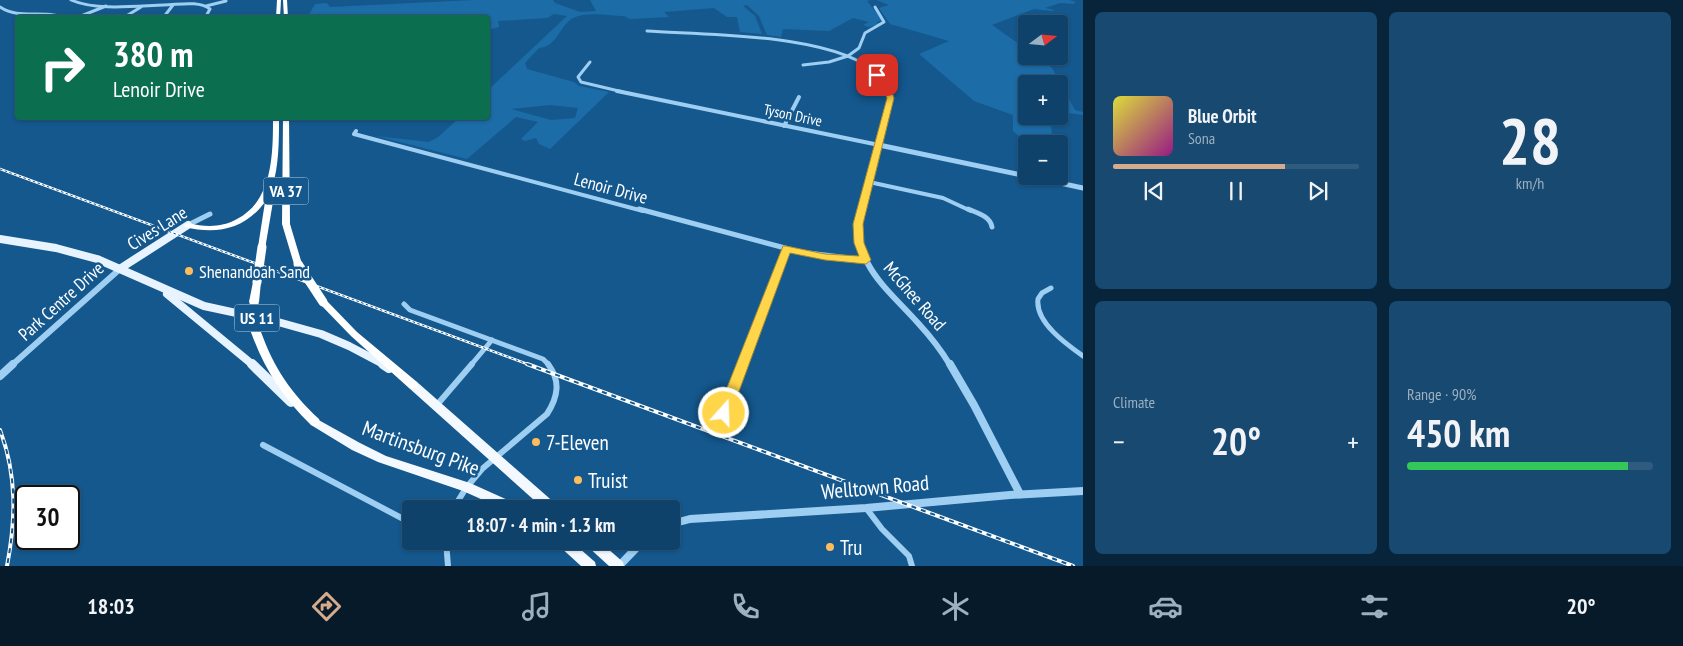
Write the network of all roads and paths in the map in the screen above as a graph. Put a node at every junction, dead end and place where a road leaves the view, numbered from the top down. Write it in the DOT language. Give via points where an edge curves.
graph roads {
  1 [pos="71,0"];
  2 [pos="279,0"];
  3 [pos="286,0"];
  4 [pos="226,1"];
  5 [pos="106,5"];
  6 [pos="173,5"];
  7 [pos="141,6"];
  8 [pos="206,6"];
  9 [pos="0,7"];
  10 [pos="874,7"];
  11 [pos="57,15"];
  12 [pos="86,15"];
  13 [pos="128,15"];
  14 [pos="166,15"];
  15 [pos="208,15"];
  16 [pos="278,15"];
  17 [pos="286,15"];
  18 [pos="647,31"];
  19 [pos="847,57"];
  20 [pos="590,62"];
  21 [pos="804,65"];
  22 [pos="799,96"];
  23 [pos="276,120"];
  24 [pos="286,120"];
  25 [pos="784,126"];
  26 [pos="276,129"];
  27 [pos="356,131"];
  28 [pos="879,145"];
  29 [pos="1018,174"];
  30 [pos="869,182"];
  31 [pos="1068,185"];
  32 [pos="1083,188"];
  33 [pos="210,214"];
  34 [pos="188,225"];
  35 [pos="992,227"];
  36 [pos="0,239"];
  37 [pos="786,249"];
  38 [pos="866,260"];
  39 [pos="121,268"];
  40 [pos="155,285"];
  41 [pos="1051,288"];
  42 [pos="404,304"];
  43 [pos="256,332"];
  44 [pos="492,340"];
  45 [pos="1083,356"];
  46 [pos="0,376"];
  47 [pos="413,385"];
  48 [pos="436,406"];
  49 [pos="724,413"];
  50 [pos="315,422"];
  51 [pos="263,446"];
  52 [pos="495,457"];
  53 [pos="466,486"];
  54 [pos="1083,491"];
  55 [pos="1020,494"];
  56 [pos="458,500"];
  57 [pos="498,500"];
  58 [pos="543,500"];
  59 [pos="866,508"];
  60 [pos="402,518"];
  61 [pos="680,522"];
  62 [pos="447,550"];
  63 [pos="572,550"];
  64 [pos="600,550"];
  65 [pos="634,550"];
  66 [pos="448,566"];
  67 [pos="590,566"];
  68 [pos="619,566"];
  69 [pos="912,566"];
  1 -- 5 [label="street" via="79,4"];
  2 -- 16 [label="highway"];
  3 -- 17 [label="highway"];
  4 -- 8 [label="street"];
  5 -- 7 [label="street"];
  5 -- 12 [label="street"];
  6 -- 7 [label="street"];
  6 -- 8 [label="street"];
  6 -- 14 [label="street"];
  7 -- 13 [label="street"];
  8 -- 15 [label="street" via="210,12"];
  9 -- 11 [label="street" via="8,12"];
  10 -- 19 [label="street" via="884,23 865,32 859,48"];
  18 -- 19 [label="street, McGhee Road" via="767,37 808,44"];
  19 -- 21 [label="street"];
  19 -- 28 [label="street, McGhee Road" via="877,75 890,93"];
  20 -- 25 [label="street, Tyson Drive" via="578,76 586,84"];
  22 -- 25 [label="street"];
  23 -- 26 [label="highway, VA 37"];
  24 -- 47 [label="highway, VA 37, bridge" via="286,224 298,264 323,302 354,334"];
  25 -- 28 [label="street, Tyson Drive"];
  26 -- 34 [label="highway" via="268,191 254,210 221,228"];
  26 -- 43 [label="highway, VA 37, bridge" via="254,302"];
  27 -- 37 [label="street, Lenoir Drive" via="354,134"];
  28 -- 29 [label="street, Tyson Drive"];
  28 -- 30 [label="street, McGhee Road"];
  30 -- 35 [label="street" via="948,200 986,218"];
  30 -- 38 [label="street, McGhee Road" via="858,230"];
  31 -- 32 [label="street, Tyson Drive"];
  33 -- 34 [label="street, Cives Lane"];
  34 -- 39 [label="main road, Cives Lane"];
  36 -- 39 [label="main road, US 11" via="84,255"];
  37 -- 38 [label="street, Lenoir Drive" via="825,257"];
  37 -- 49 [label="street"];
  38 -- 55 [label="street, McGhee Road" via="878,280 944,355"];
  39 -- 40 [label="main road, US 11"];
  39 -- 46 [label="street, Park Centre Drive"];
  40 -- 47 [label="main road, US 11" via="210,308 332,338 367,354"];
  40 -- 50 [label="main road, US 11" via="242,354"];
  41 -- 45 [label="street" via="1039,297 1040,312 1061,338"];
  42 -- 44 [label="street" via="410,310"];
  43 -- 50 [label="highway, VA 37" via="274,375 294,402"];
  44 -- 48 [label="street"];
  44 -- 52 [label="street" via="547,362 555,375 558,393 547,414"];
  47 -- 48 [label="highway, Martinsburg Pike / US 11"];
  48 -- 52 [label="highway, Martinsburg Pike / US 11"];
  50 -- 53 [label="highway, Martinsburg Pike / US 11" via="381,458"];
  51 -- 60 [label="street"];
  52 -- 53 [label="street"];
  52 -- 58 [label="highway, Martinsburg Pike / US 11"];
  53 -- 56 [label="street"];
  53 -- 57 [label="highway, Martinsburg Pike / US 11"];
  54 -- 55 [label="street, Welltown Road"];
  55 -- 59 [label="street, Welltown Road"];
  59 -- 61 [label="street, Welltown Road"];
  59 -- 69 [label="street" via="909,556"];
  62 -- 66 [label="street"];
  63 -- 67 [label="highway"];
  64 -- 68 [label="highway"];
  65 -- 68 [label="street"];
}
